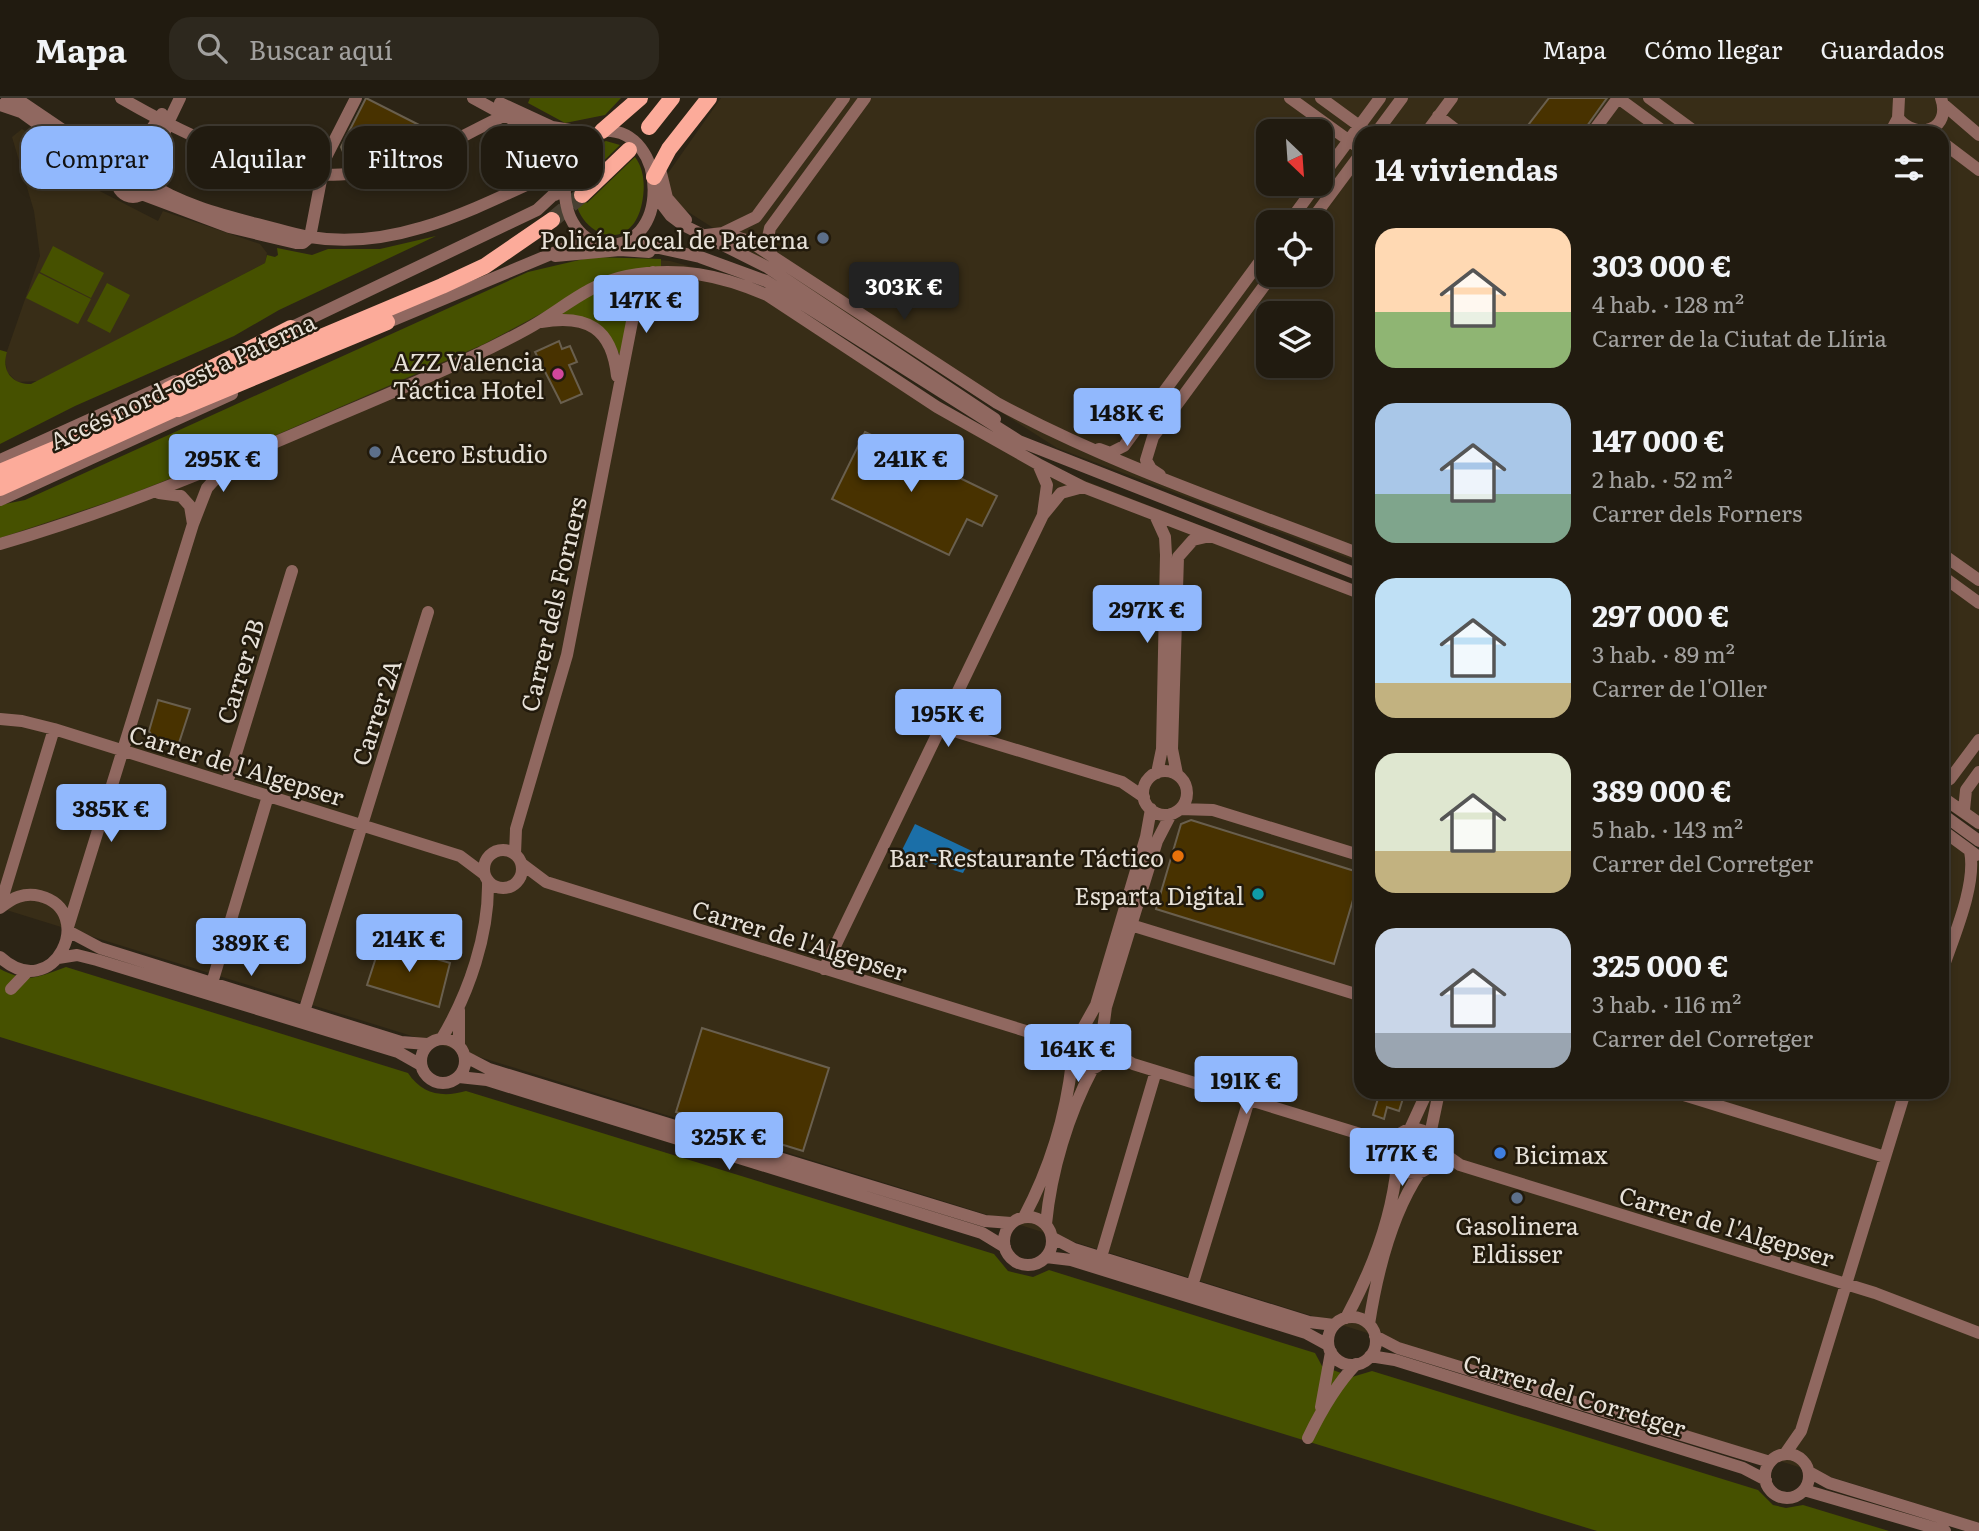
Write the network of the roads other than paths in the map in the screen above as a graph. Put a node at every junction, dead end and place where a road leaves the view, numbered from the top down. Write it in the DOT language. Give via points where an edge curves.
graph roads {
  1 [pos="7,98"];
  2 [pos="121,98"];
  3 [pos="171,98"];
  4 [pos="180,98"];
  5 [pos="356,98"];
  6 [pos="473,98"];
  7 [pos="490,98"];
  8 [pos="640,98"];
  9 [pos="672,98"];
  10 [pos="709,98"];
  11 [pos="844,98"];
  12 [pos="865,98"];
  13 [pos="1290,98"];
  14 [pos="1321,98"];
  15 [pos="1380,98"];
  16 [pos="1402,98"];
  17 [pos="1452,98"];
  18 [pos="1618,98"];
  19 [pos="1649,98"];
  20 [pos="1885,98"];
  21 [pos="1942,100"];
  22 [pos="0,105"];
  23 [pos="22,105"];
  24 [pos="514,108"];
  25 [pos="1897,108"];
  26 [pos="1438,117"];
  27 [pos="163,122"];
  28 [pos="53,126"];
  29 [pos="160,126"];
  30 [pos="162,126"];
  31 [pos="532,126"];
  32 [pos="550,126"];
  33 [pos="1359,126"];
  34 [pos="1366,126"];
  35 [pos="1381,126"];
  36 [pos="1431,126"];
  37 [pos="1450,126"];
  38 [pos="1597,126"];
  39 [pos="1656,126"];
  40 [pos="1687,126"];
  41 [pos="1892,126"];
  42 [pos="1905,126"];
  43 [pos="1934,126"];
  44 [pos="649,127"];
  45 [pos="603,129"];
  46 [pos="187,132"];
  47 [pos="603,133"];
  48 [pos="1979,135"];
  49 [pos="1354,137"];
  50 [pos="1349,141"];
  51 [pos="1354,145"];
  52 [pos="1949,147"];
  53 [pos="330,149"];
  54 [pos="629,150"];
  55 [pos="1334,161"];
  56 [pos="1354,162"];
  57 [pos="657,170"];
  58 [pos="1979,170"];
  59 [pos="330,174"];
  60 [pos="123,189"];
  61 [pos="144,189"];
  62 [pos="167,189"];
  63 [pos="318,189"];
  64 [pos="517,189"];
  65 [pos="555,189"];
  66 [pos="559,189"];
  67 [pos="566,189"];
  68 [pos="141,194"];
  69 [pos="555,195"];
  70 [pos="582,195"];
  71 [pos="655,195"];
  72 [pos="1319,210"];
  73 [pos="761,211"];
  74 [pos="552,220"];
  75 [pos="775,221"];
  76 [pos="723,233"];
  77 [pos="706,235"];
  78 [pos="310,237"];
  79 [pos="587,239"];
  80 [pos="628,241"];
  81 [pos="680,253"];
  82 [pos="549,256"];
  83 [pos="772,256"];
  84 [pos="1256,267"];
  85 [pos="653,272"];
  86 [pos="1263,287"];
  87 [pos="384,317"];
  88 [pos="540,322"];
  89 [pos="291,328"];
  90 [pos="849,336"];
  91 [pos="618,386"];
  92 [pos="1160,398"];
  93 [pos="1173,409"];
  94 [pos="956,416"];
  95 [pos="1075,442"];
  96 [pos="245,456"];
  97 [pos="1055,456"];
  98 [pos="0,460"];
  99 [pos="1038,464"];
  100 [pos="0,472"];
  101 [pos="1169,481"];
  102 [pos="1083,487"];
  103 [pos="0,488"];
  104 [pos="141,496"];
  105 [pos="0,500"];
  106 [pos="1043,515"];
  107 [pos="1155,515"];
  108 [pos="193,524"];
  109 [pos="1210,536"];
  110 [pos="0,544"];
  111 [pos="1354,552"];
  112 [pos="1172,556"];
  113 [pos="1949,559"];
  114 [pos="292,570"];
  115 [pos="1354,573"];
  116 [pos="1979,580"];
  117 [pos="1949,581"];
  118 [pos="1354,591"];
  119 [pos="1979,603"];
  120 [pos="428,612"];
  121 [pos="0,719"];
  122 [pos="941,727"];
  123 [pos="54,729"];
  124 [pos="1979,740"];
  125 [pos="123,751"];
  126 [pos="1979,772"];
  127 [pos="1177,774"];
  128 [pos="1153,776"];
  129 [pos="1949,780"];
  130 [pos="1122,782"];
  131 [pos="227,783"];
  132 [pos="1187,792"];
  133 [pos="268,796"];
  134 [pos="1144,797"];
  135 [pos="1949,801"];
  136 [pos="1151,809"];
  137 [pos="1213,810"];
  138 [pos="1964,810"];
  139 [pos="1175,811"];
  140 [pos="1949,821"];
  141 [pos="1979,823"];
  142 [pos="361,825"];
  143 [pos="516,830"];
  144 [pos="1949,834"];
  145 [pos="1976,850"];
  146 [pos="495,852"];
  147 [pos="1354,854"];
  148 [pos="460,856"];
  149 [pos="519,859"];
  150 [pos="1979,877"];
  151 [pos="486,878"];
  152 [pos="546,882"];
  153 [pos="510,887"];
  154 [pos="1968,888"];
  155 [pos="0,907"];
  156 [pos="489,912"];
  157 [pos="1126,923"];
  158 [pos="68,929"];
  159 [pos="1949,949"];
  160 [pos="58,958"];
  161 [pos="4,961"];
  162 [pos="824,969"];
  163 [pos="28,971"];
  164 [pos="212,983"];
  165 [pos="1354,994"];
  166 [pos="459,1009"];
  167 [pos="304,1012"];
  168 [pos="1077,1033"];
  169 [pos="1042,1036"];
  170 [pos="442,1038"];
  171 [pos="1105,1042"];
  172 [pos="427,1044"];
  173 [pos="459,1044"];
  174 [pos="466,1057"];
  175 [pos="1070,1057"];
  176 [pos="1133,1064"];
  177 [pos="421,1065"];
  178 [pos="1097,1065"];
  179 [pos="1156,1071"];
  180 [pos="459,1077"];
  181 [pos="1424,1099"];
  182 [pos="1437,1099"];
  183 [pos="1697,1099"];
  184 [pos="1903,1099"];
  185 [pos="1249,1100"];
  186 [pos="1410,1129"];
  187 [pos="1430,1135"];
  188 [pos="1370,1137"];
  189 [pos="1396,1138"];
  190 [pos="1436,1148"];
  191 [pos="1885,1157"];
  192 [pos="1394,1159"];
  193 [pos="1460,1165"];
  194 [pos="1424,1170"];
  195 [pos="1024,1217"];
  196 [pos="1011,1223"];
  197 [pos="1046,1224"];
  198 [pos="1053,1238"];
  199 [pos="1005,1247"];
  200 [pos="1046,1257"];
  201 [pos="1101,1257"];
  202 [pos="1846,1284"];
  203 [pos="1192,1286"];
  204 [pos="1346,1318"];
  205 [pos="1369,1324"];
  206 [pos="1334,1325"];
  207 [pos="1979,1333"];
  208 [pos="1375,1336"];
  209 [pos="1329,1349"];
  210 [pos="1370,1356"];
  211 [pos="1356,1364"];
  212 [pos="1321,1411"];
  213 [pos="1801,1431"];
  214 [pos="1308,1438"];
  215 [pos="1785,1454"];
  216 [pos="1770,1462"];
  217 [pos="1806,1467"];
  218 [pos="1766,1480"];
  219 [pos="1804,1490"];
  220 [pos="1979,1529"];
  221 [pos="1945,1531"];
  1 -- 23 [label="street"];
  2 -- 27 [label="street"];
  3 -- 27 [label="street"];
  4 -- 27 [label="street"];
  5 -- 53 [label="street"];
  6 -- 24 [label="street"];
  7 -- 24 [label="street"];
  8 -- 45 [label="main road"];
  9 -- 44 [label="main road"];
  10 -- 57 [label="main road"];
  11 -- 73 [label="street"];
  12 -- 75 [label="street"];
  13 -- 50 [label="street"];
  14 -- 33 [label="street"];
  15 -- 34 [label="street"];
  16 -- 35 [label="street"];
  17 -- 26 [label="street"];
  18 -- 38 [label="street"];
  18 -- 39 [label="street"];
  19 -- 40 [label="street"];
  20 -- 25 [label="street"];
  21 -- 43 [label="street" via="1942,116"];
  21 -- 48 [label="street"];
  22 -- 23 [label="street"];
  23 -- 28 [label="street"];
  24 -- 31 [label="street"];
  24 -- 32 [label="street"];
  24 -- 59 [label="street" via="401,164"];
  25 -- 41 [label="street"];
  25 -- 42 [label="street"];
  26 -- 36 [label="street"];
  26 -- 37 [label="street"];
  27 -- 29 [label="street"];
  27 -- 30 [label="street"];
  27 -- 46 [label="street"];
  47 -- 57 [label="street" via="619,132 632,140"];
  49 -- 50 [label="street"];
  50 -- 51 [label="street"];
  50 -- 55 [label="street"];
  52 -- 58 [label="street"];
  54 -- 70 [label="main road"];
  56 -- 72 [label="street"];
  57 -- 71 [label="street"];
  57 -- 77 [label="street" via="667,198"];
  60 -- 68 [label="street" via="132,197"];
  61 -- 68 [label="street"];
  62 -- 78 [label="street" via="227,216"];
  63 -- 78 [label="street"];
  64 -- 78 [label="street" via="413,231"];
  65 -- 69 [label="street"];
  66 -- 69 [label="street"];
  67 -- 79 [label="street" via="570,216"];
  68 -- 78 [label="street" via="243,230 296,243"];
  69 -- 89 [label="street" via="537,209"];
  71 -- 77 [label="street" via="671,216"];
  71 -- 80 [label="street" via="648,220"];
  73 -- 75 [label="street"];
  73 -- 76 [label="street"];
  74 -- 87 [label="main road, Accés nord-oest a Paterna" via="485,265"];
  75 -- 83 [label="street" via="767,242"];
  76 -- 77 [label="street"];
  76 -- 83 [label="street" via="749,241"];
  77 -- 97 [label="street" via="767,267"];
  79 -- 80 [label="street" via="603,244"];
  79 -- 82 [label="street"];
  80 -- 81 [label="street"];
  81 -- 82 [label="street" via="620,250"];
  81 -- 90 [label="street" via="766,281"];
  82 -- 87 [label="street"];
  83 -- 95 [label="street" via="998,403"];
  84 -- 92 [label="street"];
  85 -- 88 [label="street" via="600,284"];
  85 -- 91 [label="street, Carrer dels Forners" via="637,296"];
  85 -- 94 [label="street" via="696,272 767,295"];
  86 -- 93 [label="street"];
  87 -- 100 [label="main road, Accés nord-oest a Paterna"];
  87 -- 103 [label="main road, Accés nord-oest a Paterna"];
  87 -- 105 [label="street"];
  88 -- 91 [label="street, Carrer dels Forners" via="579,320 600,331 615,353"];
  88 -- 96 [label="street" via="477,355"];
  89 -- 98 [label="street"];
  89 -- 100 [label="main road"];
  90 -- 94 [label="street"];
  90 -- 97 [label="street" via="976,416"];
  91 -- 143 [label="street, Carrer dels Forners" via="567,655"];
  92 -- 93 [label="street"];
  92 -- 95 [label="street" via="1117,451"];
  93 -- 101 [label="street" via="1153,437 1146,460"];
  94 -- 99 [label="street"];
  95 -- 101 [label="street"];
  96 -- 104 [label="street"];
  96 -- 108 [label="street" via="213,478"];
  97 -- 115 [label="street"];
  99 -- 102 [label="street"];
  99 -- 106 [label="street" via="1047,485"];
  101 -- 111 [label="street"];
  102 -- 106 [label="street" via="1061,492"];
  102 -- 107 [label="street"];
  104 -- 108 [label="street" via="175,492 190,506"];
  104 -- 110 [label="street"];
  106 -- 122 [label="street"];
  107 -- 109 [label="street"];
  107 -- 112 [label="street"];
  108 -- 125 [label="street"];
  109 -- 112 [label="street" via="1193,540"];
  109 -- 118 [label="street"];
  112 -- 127 [label="street" via="1172,749"];
  112 -- 128 [label="street" via="1162,749"];
  113 -- 116 [label="street"];
  114 -- 131 [label="street, Carrer 2B"];
  117 -- 119 [label="street"];
  120 -- 142 [label="street, Carrer 2A"];
  121 -- 123 [label="street, Carrer de l'Algepser"];
  122 -- 130 [label="street"];
  122 -- 162 [label="street"];
  123 -- 125 [label="street, Carrer de l'Algepser"];
  123 -- 155 [label="street"];
  124 -- 129 [label="street"];
  125 -- 131 [label="street, Carrer de l'Algepser"];
  125 -- 158 [label="street"];
  126 -- 138 [label="street" via="1966,790"];
  127 -- 128 [label="street"];
  127 -- 132 [label="street"];
  128 -- 130 [label="street"];
  128 -- 134 [label="street"];
  130 -- 134 [label="street"];
  131 -- 133 [label="street, Carrer de l'Algepser"];
  132 -- 137 [label="street"];
  132 -- 139 [label="street"];
  133 -- 142 [label="street, Carrer de l'Algepser"];
  133 -- 164 [label="street"];
  134 -- 136 [label="street"];
  135 -- 138 [label="street"];
  136 -- 139 [label="street"];
  136 -- 157 [label="street"];
  137 -- 139 [label="street"];
  137 -- 147 [label="street"];
  138 -- 141 [label="street"];
  139 -- 157 [label="street" via="1157,841"];
  140 -- 145 [label="street"];
  142 -- 148 [label="street, Carrer de l'Algepser"];
  142 -- 167 [label="street, Carrer 2A"];
  143 -- 146 [label="street, Carrer dels Forners"];
  143 -- 149 [label="street, Carrer dels Forners"];
  144 -- 145 [label="street"];
  145 -- 154 [label="street"];
  146 -- 148 [label="street"];
  146 -- 149 [label="street"];
  146 -- 151 [label="street" via="485,863"];
  148 -- 151 [label="street"];
  149 -- 152 [label="street"];
  149 -- 153 [label="street" via="522,873"];
  150 -- 154 [label="street"];
  151 -- 153 [label="street"];
  151 -- 156 [label="street"];
  152 -- 153 [label="street"];
  152 -- 162 [label="street, Carrer de l'Algepser"];
  153 -- 156 [label="street"];
  154 -- 159 [label="street"];
  155 -- 158 [label="street" via="21,895 46,898 56,905"];
  156 -- 166 [label="street"];
  157 -- 165 [label="street"];
  157 -- 168 [label="street" via="1096,1005"];
  157 -- 171 [label="street" via="1106,1007"];
  158 -- 160 [label="street"];
  158 -- 164 [label="street" via="100,948"];
  160 -- 163 [label="street"];
  160 -- 177 [label="street" via="77,955 150,975 398,1052"];
  161 -- 163 [label="street"];
  161 -- 163 [label="street" via="11,989"];
  162 -- 169 [label="street, Carrer de l'Algepser"];
  164 -- 167 [label="street"];
  166 -- 170 [label="street"];
  166 -- 173 [label="street"];
  167 -- 172 [label="street" via="401,1042"];
  168 -- 169 [label="street"];
  168 -- 171 [label="street" via="1093,1030"];
  168 -- 175 [label="street"];
  169 -- 175 [label="street"];
  170 -- 172 [label="street"];
  170 -- 173 [label="street"];
  171 -- 176 [label="street"];
  171 -- 178 [label="street"];
  172 -- 177 [label="street"];
  173 -- 174 [label="street"];
  174 -- 180 [label="street"];
  174 -- 196 [label="street" via="489,1069 985,1222"];
  175 -- 178 [label="street" via="1082,1068"];
  175 -- 195 [label="street" via="1069,1092 1040,1187"];
  176 -- 178 [label="street"];
  176 -- 179 [label="street"];
  177 -- 180 [label="street" via="432,1081 446,1083"];
  178 -- 197 [label="street" via="1079,1095 1053,1179"];
  179 -- 185 [label="street"];
  179 -- 201 [label="street"];
  180 -- 199 [label="street" via="487,1080 969,1229"];
  181 -- 186 [label="street"];
  182 -- 187 [label="street"];
  183 -- 191 [label="street"];
  184 -- 191 [label="street"];
  185 -- 188 [label="street"];
  185 -- 203 [label="street"];
  186 -- 187 [label="street"];
  186 -- 189 [label="street"];
  187 -- 190 [label="street"];
  188 -- 189 [label="street"];
  188 -- 192 [label="street"];
  189 -- 192 [label="street"];
  190 -- 193 [label="street"];
  190 -- 194 [label="street"];
  191 -- 202 [label="street"];
  192 -- 194 [label="street" via="1407,1172"];
  192 -- 204 [label="street" via="1394,1193 1363,1287"];
  193 -- 194 [label="street"];
  193 -- 202 [label="street, Carrer de l'Algepser"];
  194 -- 205 [label="street" via="1404,1196 1374,1291"];
  195 -- 196 [label="street"];
  195 -- 197 [label="street"];
  196 -- 199 [label="street"];
  197 -- 198 [label="street"];
  198 -- 200 [label="street"];
  198 -- 201 [label="street"];
  199 -- 200 [label="street" via="1011,1258 1022,1264 1035,1264"];
  200 -- 209 [label="street" via="1070,1260 1306,1333"];
  201 -- 203 [label="street"];
  202 -- 207 [label="street, Carrer de l'Algepser"];
  202 -- 213 [label="street"];
  203 -- 206 [label="street" via="1309,1322"];
  204 -- 205 [label="street"];
  204 -- 206 [label="street"];
  205 -- 208 [label="street"];
  206 -- 209 [label="street"];
  208 -- 210 [label="street"];
  208 -- 216 [label="street, Carrer del Corretger" via="1411,1353"];
  209 -- 211 [label="street" via="1342,1363"];
  209 -- 212 [label="street"];
  210 -- 211 [label="street"];
  210 -- 218 [label="street, Carrer del Corretger" via="1730,1464"];
  211 -- 212 [label="street"];
  212 -- 214 [label="street"];
  213 -- 215 [label="street"];
  213 -- 217 [label="street"];
  215 -- 216 [label="street"];
  215 -- 217 [label="street"];
  216 -- 218 [label="street"];
  217 -- 219 [label="street"];
  217 -- 220 [label="street" via="1829,1483"];
  218 -- 219 [label="street" via="1772,1492 1785,1497"];
  219 -- 221 [label="street"];
}
